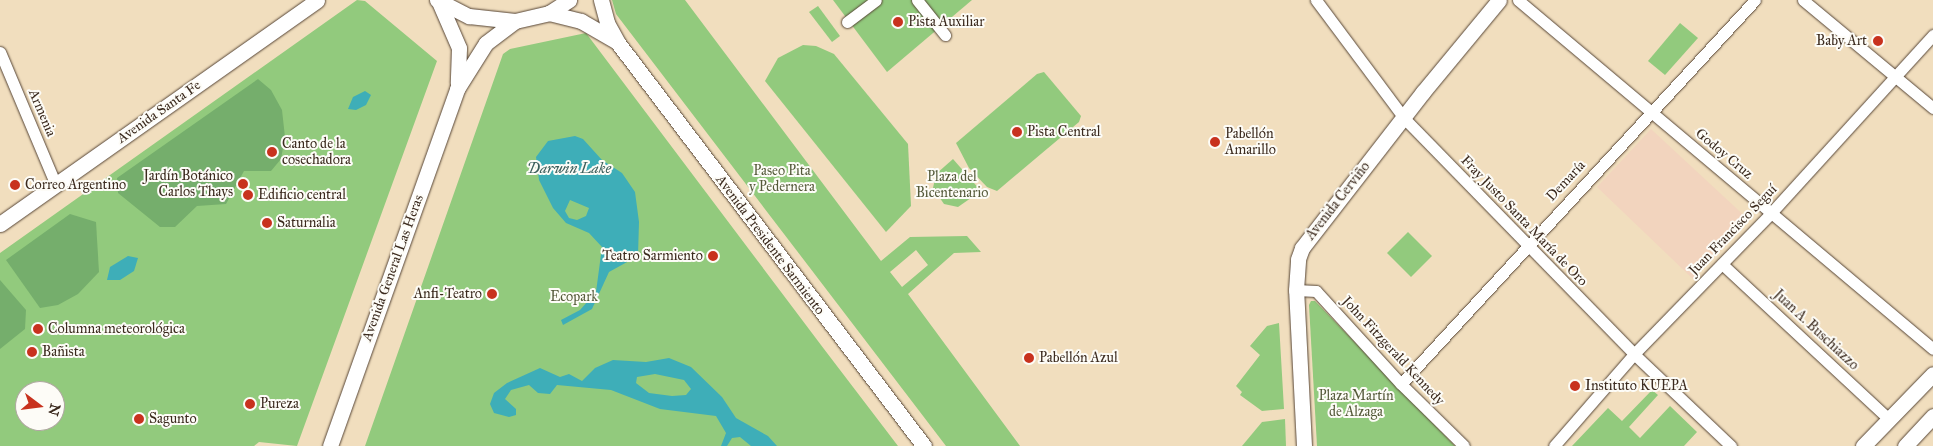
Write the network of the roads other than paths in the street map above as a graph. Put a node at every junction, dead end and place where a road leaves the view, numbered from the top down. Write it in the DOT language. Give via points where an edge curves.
graph roads {
  1 [pos="317,0"];
  2 [pos="569,0"];
  3 [pos="601,0"];
  4 [pos="876,0"];
  5 [pos="917,0"];
  6 [pos="1316,0"];
  7 [pos="1499,0"];
  8 [pos="1518,0"];
  9 [pos="1755,0"];
  10 [pos="1803,0"];
  11 [pos="438,2"];
  12 [pos="548,13"];
  13 [pos="514,21"];
  14 [pos="847,22"];
  15 [pos="945,35"];
  16 [pos="1933,35"];
  17 [pos="618,43"];
  18 [pos="0,52"];
  19 [pos="1896,78"];
  20 [pos="457,89"];
  21 [pos="1933,108"];
  22 [pos="1652,112"];
  23 [pos="1404,118"];
  24 [pos="56,185"];
  25 [pos="1771,213"];
  26 [pos="0,224"];
  27 [pos="1527,247"];
  28 [pos="1722,264"];
  29 [pos="1296,290"];
  30 [pos="1933,349"];
  31 [pos="1634,354"];
  32 [pos="1933,374"];
  33 [pos="1401,384"];
  34 [pos="1933,416"];
  35 [pos="1889,419"];
  36 [pos="331,445"];
  37 [pos="924,446"];
  38 [pos="1304,446"];
  39 [pos="1464,446"];
  40 [pos="1554,446"];
  41 [pos="1731,446"];
  42 [pos="1863,446"];
  43 [pos="1905,446"];
  1 -- 24 [label="main road, Avenida Santa Fe"];
  2 -- 12 [label="main road"];
  3 -- 17 [label="main road, Avenida Presidente Sarmiento" via="607,23"];
  4 -- 14 [label="street"];
  5 -- 15 [label="street"];
  6 -- 23 [label="street, Fray Justo Santa María de Oro"];
  7 -- 23 [label="main road, Avenida Cerviño"];
  8 -- 22 [label="street, Godoy Cruz"];
  9 -- 22 [label="street, Demaría"];
  10 -- 19 [label="street"];
  11 -- 13 [label="main road" via="477,19"];
  11 -- 20 [label="main road, Avenida General Las Heras" via="459,48"];
  12 -- 13 [label="main road"];
  12 -- 17 [label="main road, Avenida Presidente Sarmiento" via="581,21"];
  13 -- 20 [label="main road, Avenida General Las Heras" via="486,43"];
  16 -- 19 [label="street, Juan Francisco Seguí"];
  17 -- 37 [label="main road, Avenida Presidente Sarmiento"];
  18 -- 24 [label="street, Armenia"];
  19 -- 21 [label="street"];
  19 -- 25 [label="street, Juan Francisco Seguí"];
  20 -- 36 [label="main road, Avenida General Las Heras"];
  22 -- 25 [label="street, Godoy Cruz"];
  22 -- 27 [label="street, Demaría"];
  23 -- 27 [label="street, Fray Justo Santa María de Oro"];
  23 -- 29 [label="main road, Avenida Cerviño" via="1309,237 1298,259"];
  24 -- 26 [label="main road, Avenida Santa Fe"];
  25 -- 28 [label="street, Juan Francisco Seguí"];
  25 -- 30 [label="street, Godoy Cruz"];
  27 -- 31 [label="street, Fray Justo Santa María de Oro"];
  27 -- 33 [label="street, Demaría"];
  28 -- 31 [label="street, Juan Francisco Seguí"];
  28 -- 35 [label="street, Juan A. Buschiazzo"];
  29 -- 33 [label="street, John Fitzgerald Kennedy" via="1316,291"];
  29 -- 38 [label="main road, Avenida Cerviño"];
  31 -- 40 [label="street, Juan Francisco Seguí"];
  31 -- 41 [label="street, Fray Justo Santa María de Oro"];
  32 -- 35 [label="main road"];
  33 -- 39 [label="street, John Fitzgerald Kennedy"];
  34 -- 43 [label="main road"];
  35 -- 42 [label="main road"];
}
